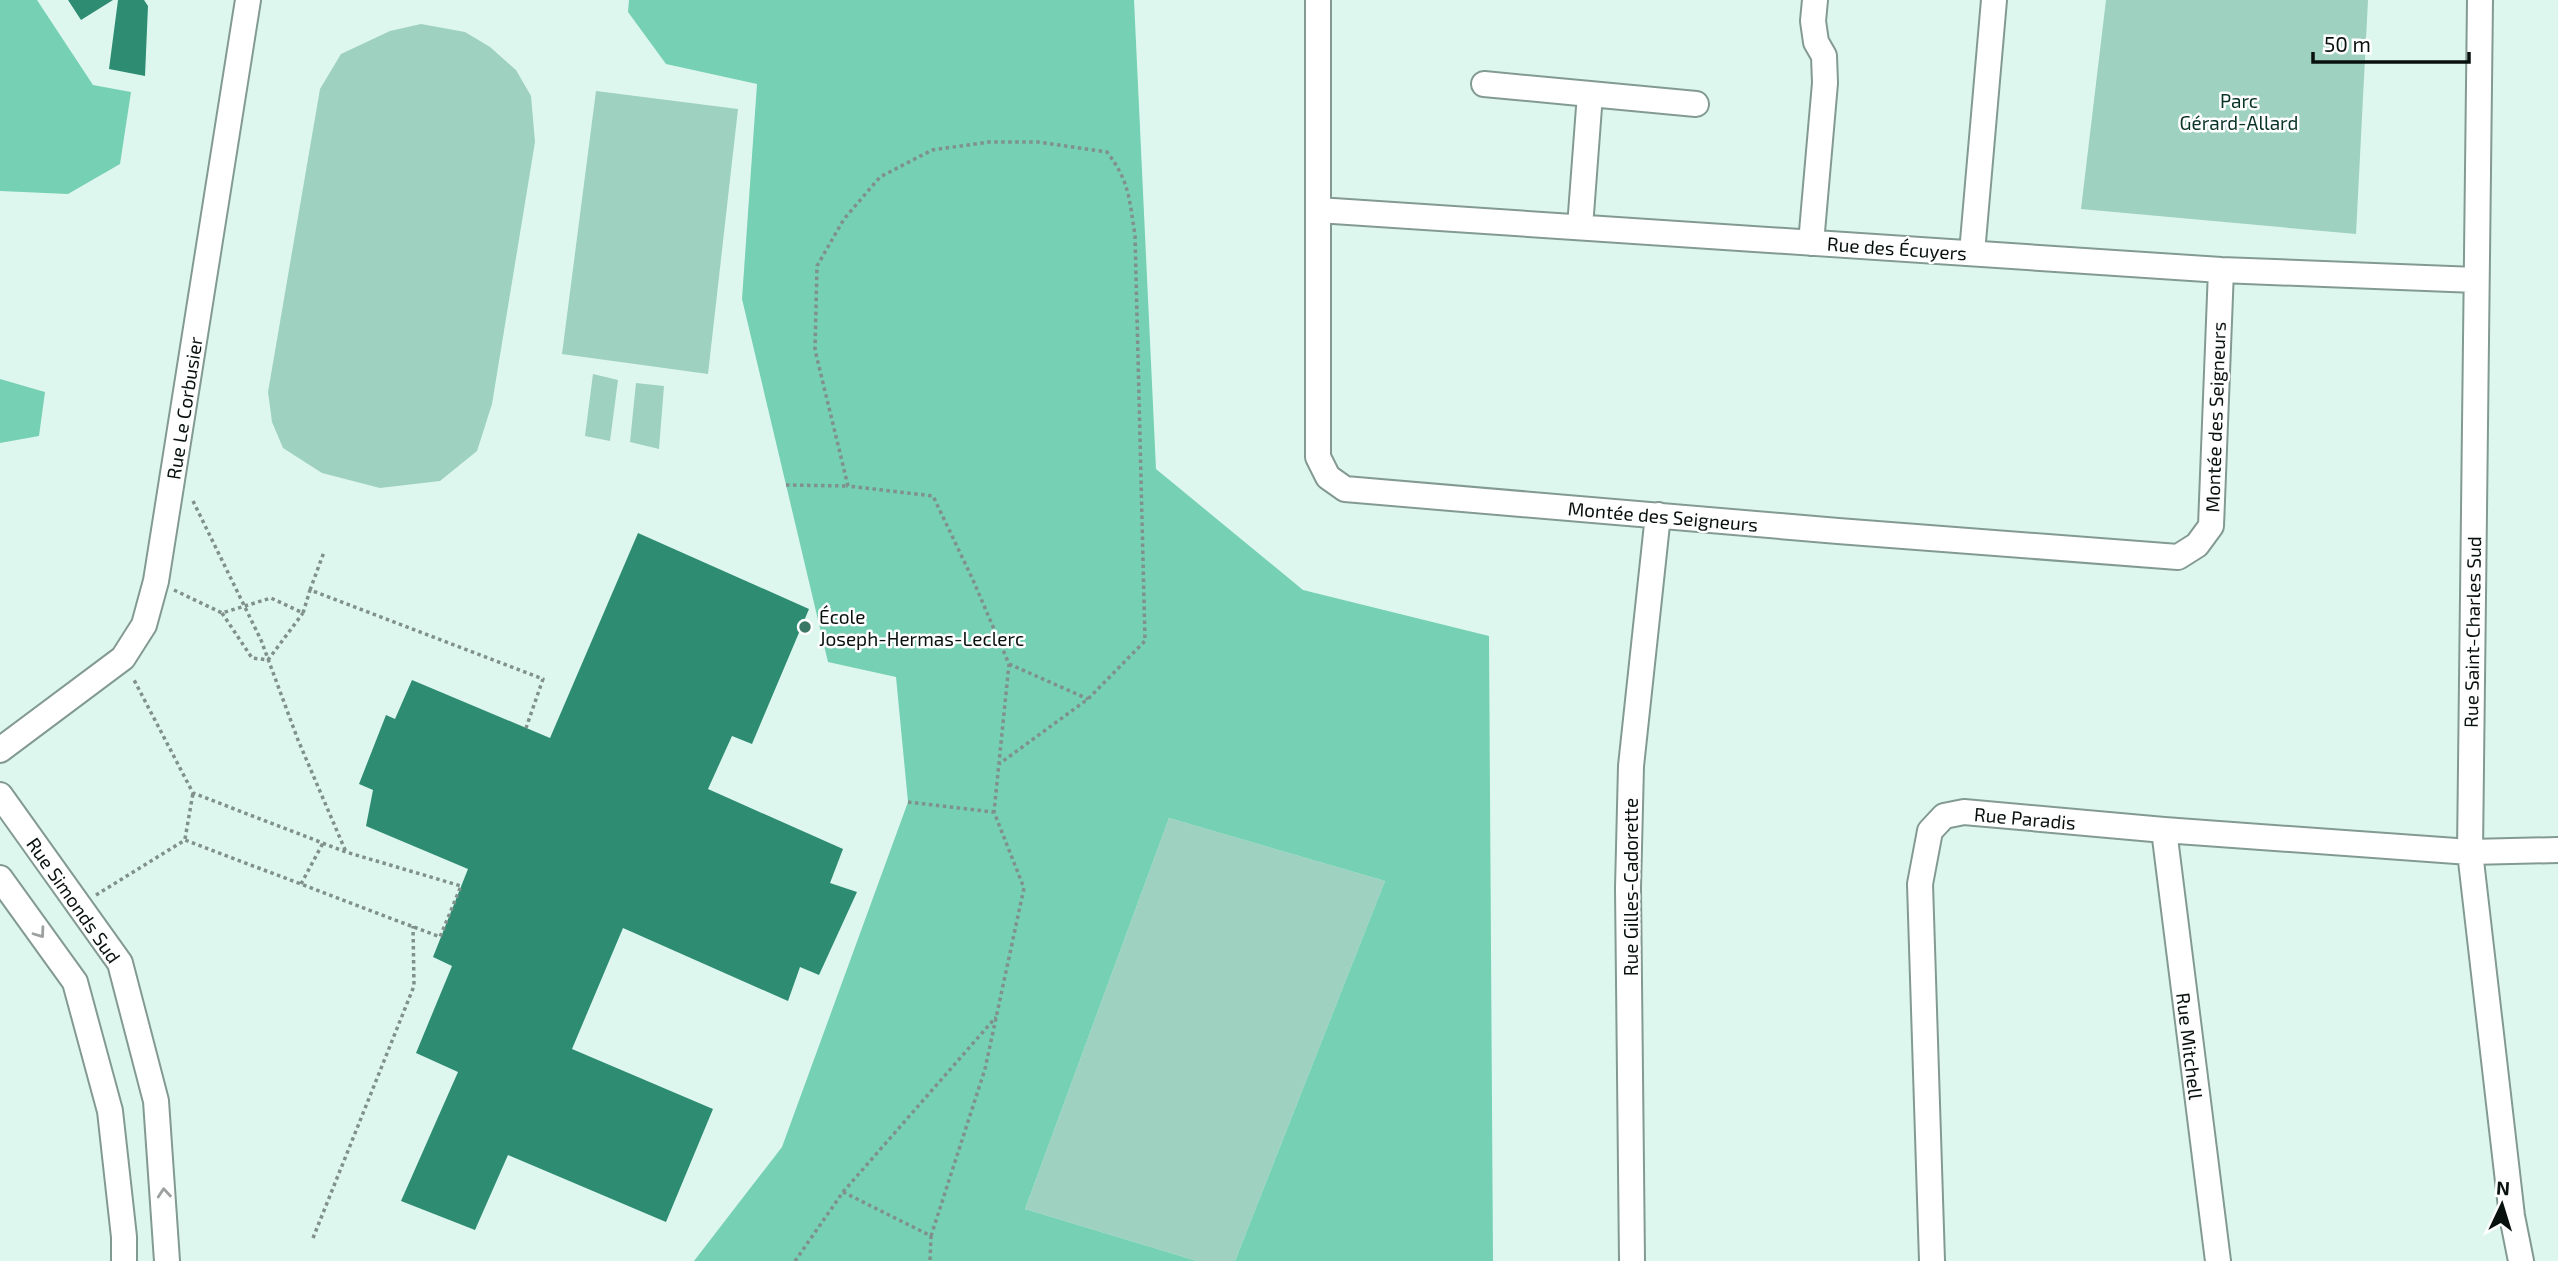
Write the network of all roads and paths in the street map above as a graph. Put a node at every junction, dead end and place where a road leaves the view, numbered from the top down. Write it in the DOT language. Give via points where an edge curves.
graph roads {
  1 [pos="248,0"];
  2 [pos="1318,0"];
  3 [pos="1815,0"];
  4 [pos="1994,0"];
  5 [pos="2480,0"];
  6 [pos="1484,84"];
  7 [pos="1590,94"];
  8 [pos="1696,104"];
  9 [pos="1318,210"];
  10 [pos="1580,227"];
  11 [pos="1811,243"];
  12 [pos="1972,253"];
  13 [pos="2221,270"];
  14 [pos="2476,279"];
  15 [pos="175,465"];
  16 [pos="786,485"];
  17 [pos="848,486"];
  18 [pos="1658,515"];
  19 [pos="324,552"];
  20 [pos="156,581"];
  21 [pos="310,590"];
  22 [pos="222,613"];
  23 [pos="303,613"];
  24 [pos="122,658"];
  25 [pos="268,660"];
  26 [pos="1009,664"];
  27 [pos="1088,699"];
  28 [pos="526,728"];
  29 [pos="0,750"];
  30 [pos="999,764"];
  31 [pos="192,793"];
  32 [pos="0,795"];
  33 [pos="908,802"];
  34 [pos="994,812"];
  35 [pos="2164,830"];
  36 [pos="185,840"];
  37 [pos="323,843"];
  38 [pos="2558,850"];
  39 [pos="346,852"];
  40 [pos="2470,852"];
  41 [pos="0,877"];
  42 [pos="301,884"];
  43 [pos="78,905"];
  44 [pos="413,926"];
  45 [pos="996,1017"];
  46 [pos="843,1192"];
  47 [pos="932,1236"];
  48 [pos="313,1238"];
  49 [pos="124,1261"];
  50 [pos="167,1261"];
  51 [pos="795,1261"];
  52 [pos="930,1261"];
  53 [pos="1632,1261"];
  54 [pos="1932,1261"];
  55 [pos="2218,1261"];
  56 [pos="2521,1261"];
  1 -- 15 [label="street, Rue Le Corbusier"];
  2 -- 9 [label="street, Montée des Seigneurs"];
  3 -- 11 [label="street" via="1813,21 1824,56 1825,83"];
  4 -- 12 [label="street"];
  5 -- 14 [label="street, Rue Saint-Charles Sud"];
  6 -- 7 [label="street"];
  7 -- 8 [label="street"];
  7 -- 10 [label="street"];
  9 -- 10 [label="street, Rue des Écuyers"];
  9 -- 18 [label="street, Montée des Seigneurs" via="1318,457 1328,477 1345,489"];
  10 -- 11 [label="street, Rue des Écuyers"];
  11 -- 12 [label="street, Rue des Écuyers"];
  12 -- 13 [label="street, Rue des Écuyers"];
  13 -- 14 [label="street, Rue des Écuyers"];
  13 -- 18 [label="street, Montée des Seigneurs" via="2211,526 2197,545 2178,557"];
  14 -- 40 [label="street, Rue Saint-Charles Sud"];
  15 -- 20 [label="street, Rue Le Corbusier"];
  15 -- 25 [label="path"];
  16 -- 17 [label="path"];
  17 -- 26 [label="path" via="933,496"];
  17 -- 27 [label="path" via="816,350 817,266 844,219 880,177 932,150 989,142 1038,142 1107,152 1122,172 1135,235 1145,641"];
  18 -- 53 [label="street, Rue Gilles-Cadorette" via="1631,766"];
  19 -- 21 [label="path"];
  20 -- 22 [label="path"];
  20 -- 24 [label="street, Rue Le Corbusier" via="144,625"];
  21 -- 23 [label="path"];
  21 -- 28 [label="path" via="543,679"];
  22 -- 23 [label="path" via="271,598"];
  22 -- 25 [label="path" via="252,659"];
  23 -- 25 [label="path"];
  24 -- 29 [label="street, Rue Le Corbusier"];
  24 -- 31 [label="path"];
  25 -- 39 [label="path"];
  26 -- 27 [label="path"];
  26 -- 30 [label="path"];
  27 -- 30 [label="path"];
  30 -- 34 [label="path"];
  31 -- 36 [label="path"];
  31 -- 37 [label="path"];
  32 -- 43 [label="street, Rue Simonds Sud"];
  33 -- 34 [label="path"];
  34 -- 45 [label="path" via="1024,888"];
  35 -- 40 [label="street, Rue Paradis"];
  35 -- 54 [label="street, Rue Paradis" via="1964,813 1944,816 1930,831 1920,884"];
  35 -- 55 [label="street, Rue Mitchell"];
  36 -- 42 [label="path"];
  36 -- 43 [label="path"];
  37 -- 39 [label="path"];
  37 -- 42 [label="path"];
  38 -- 40 [label="street, Rue Paradis"];
  39 -- 44 [label="path" via="461,886 440,937"];
  40 -- 56 [label="street, Rue Saint-Charles Sud"];
  41 -- 49 [label="street, one-way" via="75,982 110,1111"];
  42 -- 44 [label="path"];
  50 -- 43 [label="street, Rue Simonds Sud, one-way" via="156,1101 120,963"];
  44 -- 48 [label="path" via="414,986"];
  45 -- 46 [label="path"];
  45 -- 47 [label="path" via="985,1069"];
  46 -- 47 [label="path"];
  46 -- 51 [label="path"];
  47 -- 52 [label="path"];
}
